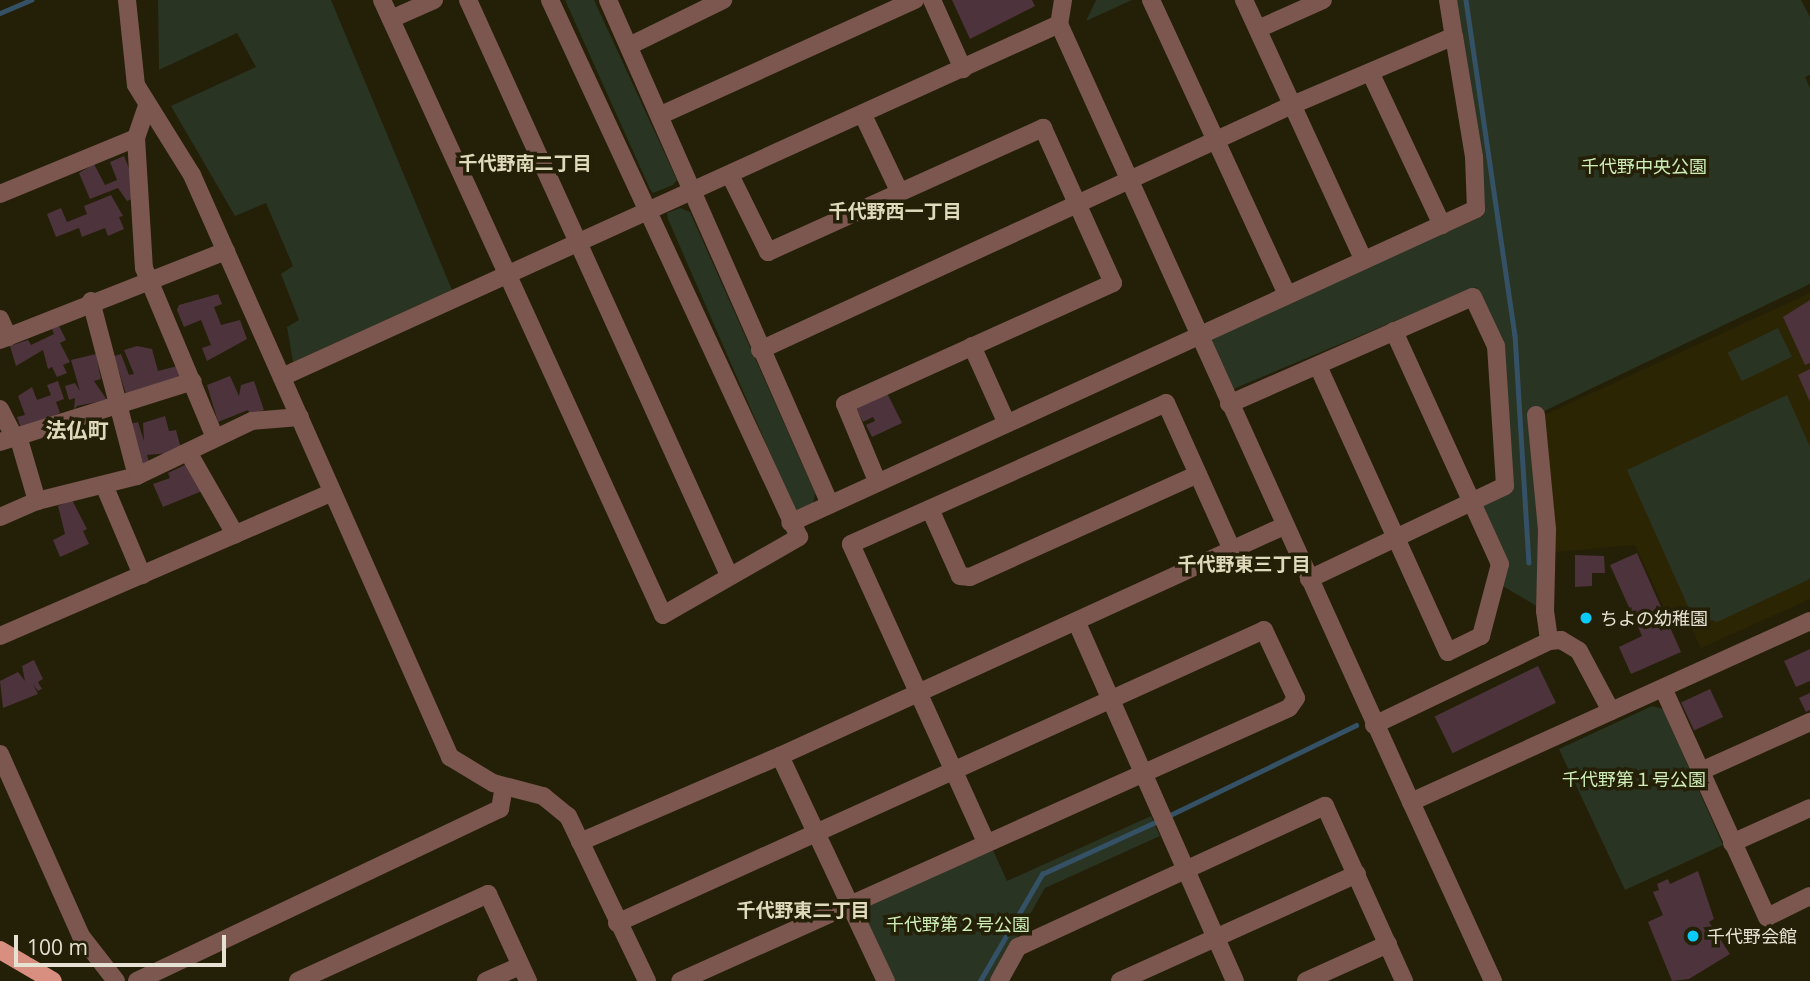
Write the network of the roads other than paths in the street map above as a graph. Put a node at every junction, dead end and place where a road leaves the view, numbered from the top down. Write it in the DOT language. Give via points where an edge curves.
graph roads {
  1 [pos="127,0"];
  2 [pos="382,0"];
  3 [pos="434,0"];
  4 [pos="468,0"];
  5 [pos="550,0"];
  6 [pos="608,0"];
  7 [pos="723,0"];
  8 [pos="915,0"];
  9 [pos="932,0"];
  10 [pos="1063,0"];
  11 [pos="1151,0"];
  12 [pos="1244,0"];
  13 [pos="1323,0"];
  14 [pos="1448,0"];
  15 [pos="391,19"];
  16 [pos="1059,24"];
  17 [pos="1258,29"];
  18 [pos="1454,36"];
  19 [pos="629,46"];
  20 [pos="963,69"];
  21 [pos="1371,74"];
  22 [pos="147,106"];
  23 [pos="1290,106"];
  24 [pos="661,115"];
  25 [pos="863,115"];
  26 [pos="136,138"];
  27 [pos="1216,140"];
  28 [pos="730,175"];
  29 [pos="1130,180"];
  30 [pos="691,192"];
  31 [pos="900,193"];
  32 [pos="0,194"];
  33 [pos="1078,204"];
  34 [pos="649,211"];
  35 [pos="1443,225"];
  36 [pos="578,243"];
  37 [pos="226,251"];
  38 [pos="1363,259"];
  39 [pos="508,276"];
  40 [pos="150,282"];
  41 [pos="1287,294"];
  42 [pos="91,301"];
  43 [pos="0,319"];
  44 [pos="1394,331"];
  45 [pos="1197,335"];
  46 [pos="4,339"];
  47 [pos="972,346"];
  48 [pos="760,349"];
  49 [pos="1318,366"];
  50 [pos="282,377"];
  51 [pos="193,381"];
  52 [pos="1228,404"];
  53 [pos="116,405"];
  54 [pos="0,408"];
  55 [pos="1536,415"];
  56 [pos="300,417"];
  57 [pos="1007,424"];
  58 [pos="215,438"];
  59 [pos="11,439"];
  60 [pos="188,452"];
  61 [pos="1198,474"];
  62 [pos="137,476"];
  63 [pos="877,481"];
  64 [pos="104,485"];
  65 [pos="332,492"];
  66 [pos="37,501"];
  67 [pos="1471,502"];
  68 [pos="830,504"];
  69 [pos="930,509"];
  70 [pos="0,517"];
  71 [pos="790,523"];
  72 [pos="1284,526"];
  73 [pos="235,534"];
  74 [pos="1397,537"];
  75 [pos="1232,550"];
  76 [pos="142,575"];
  77 [pos="729,575"];
  78 [pos="1309,579"];
  79 [pos="1810,621"];
  80 [pos="1077,623"];
  81 [pos="0,636"];
  82 [pos="1549,641"];
  83 [pos="1663,688"];
  84 [pos="919,693"];
  85 [pos="1112,697"];
  86 [pos="1611,711"];
  87 [pos="1810,722"];
  88 [pos="1374,725"];
  89 [pos="0,754"];
  90 [pos="780,756"];
  91 [pos="952,768"];
  92 [pos="1701,771"];
  93 [pos="1145,773"];
  94 [pos="503,786"];
  95 [pos="1411,802"];
  96 [pos="1810,808"];
  97 [pos="817,830"];
  98 [pos="580,842"];
  99 [pos="986,842"];
  100 [pos="1732,843"];
  101 [pos="1185,867"];
  102 [pos="1357,874"];
  103 [pos="1810,896"];
  104 [pos="851,904"];
  105 [pos="617,923"];
  106 [pos="1216,938"];
  107 [pos="1388,944"];
  108 [pos="0,950"];
  109 [pos="524,973"];
  110 [pos="881,979"];
  111 [pos="53,981"];
  112 [pos="116,981"];
  113 [pos="137,981"];
  114 [pos="298,981"];
  115 [pos="486,981"];
  116 [pos="647,981"];
  117 [pos="680,981"];
  118 [pos="999,981"];
  119 [pos="1120,981"];
  120 [pos="1235,981"];
  121 [pos="1306,981"];
  122 [pos="1404,981"];
  123 [pos="1493,981"];
  1 -- 22 [label="street" via="136,85"];
  2 -- 15 [label="street"];
  3 -- 15 [label="street"];
  4 -- 36 [label="street"];
  5 -- 34 [label="street"];
  6 -- 19 [label="street"];
  7 -- 19 [label="street"];
  8 -- 24 [label="street"];
  9 -- 20 [label="street"];
  10 -- 16 [label="street"];
  11 -- 27 [label="street"];
  12 -- 17 [label="street"];
  13 -- 17 [label="street"];
  14 -- 18 [label="street"];
  15 -- 39 [label="street"];
  16 -- 20 [label="street"];
  16 -- 29 [label="street"];
  17 -- 23 [label="street"];
  18 -- 21 [label="street"];
  18 -- 35 [label="street" via="1474,157 1476,209"];
  19 -- 24 [label="street"];
  20 -- 25 [label="street"];
  21 -- 23 [label="street"];
  21 -- 35 [label="street"];
  22 -- 26 [label="street"];
  22 -- 37 [label="street" via="192,175"];
  23 -- 27 [label="street"];
  23 -- 38 [label="street"];
  24 -- 30 [label="street"];
  25 -- 28 [label="street"];
  25 -- 31 [label="street"];
  26 -- 32 [label="street"];
  26 -- 40 [label="street" via="145,268"];
  27 -- 29 [label="street"];
  27 -- 41 [label="street"];
  28 -- 30 [label="street"];
  28 -- 31 [label="street" via="768,252"];
  29 -- 33 [label="street"];
  29 -- 45 [label="street"];
  30 -- 34 [label="street"];
  30 -- 48 [label="street"];
  31 -- 33 [label="street" via="1043,128"];
  33 -- 47 [label="street" via="1113,283"];
  33 -- 48 [label="street"];
  34 -- 36 [label="street"];
  34 -- 71 [label="street"];
  35 -- 38 [label="street"];
  36 -- 39 [label="street"];
  36 -- 77 [label="street"];
  37 -- 40 [label="street"];
  37 -- 50 [label="street"];
  38 -- 41 [label="street"];
  39 -- 50 [label="street"];
  39 -- 77 [label="street" via="663,615"];
  40 -- 42 [label="street"];
  40 -- 51 [label="street"];
  41 -- 45 [label="street"];
  42 -- 46 [label="street"];
  42 -- 53 [label="street"];
  43 -- 46 [label="street"];
  44 -- 49 [label="street"];
  44 -- 67 [label="street"];
  44 -- 67 [label="street" via="1473,297 1496,346 1505,486"];
  45 -- 52 [label="street"];
  45 -- 57 [label="street"];
  47 -- 57 [label="street"];
  47 -- 63 [label="street" via="845,404"];
  48 -- 68 [label="street"];
  49 -- 52 [label="street"];
  49 -- 74 [label="street"];
  50 -- 56 [label="street"];
  51 -- 53 [label="street"];
  51 -- 58 [label="street"];
  52 -- 72 [label="street"];
  53 -- 59 [label="street"];
  53 -- 62 [label="street"];
  54 -- 59 [label="street"];
  55 -- 82 [label="street" via="1547,530"];
  56 -- 58 [label="street" via="252,421"];
  56 -- 65 [label="street"];
  57 -- 63 [label="street"];
  58 -- 60 [label="street"];
  59 -- 66 [label="street"];
  60 -- 62 [label="street"];
  60 -- 73 [label="street"];
  61 -- 69 [label="street" via="970,577 960,576"];
  61 -- 69 [label="street" via="1166,403"];
  61 -- 75 [label="street"];
  62 -- 64 [label="street"];
  63 -- 68 [label="street"];
  64 -- 66 [label="street"];
  64 -- 76 [label="street"];
  65 -- 73 [label="street"];
  65 -- 94 [label="street" via="450,757"];
  66 -- 70 [label="street"];
  67 -- 74 [label="street"];
  67 -- 74 [label="street" via="1500,564 1481,636 1448,652"];
  68 -- 71 [label="street"];
  69 -- 84 [label="street" via="851,544"];
  71 -- 77 [label="street" via="799,537"];
  72 -- 75 [label="street"];
  72 -- 78 [label="street"];
  73 -- 76 [label="street"];
  74 -- 78 [label="street"];
  75 -- 80 [label="street"];
  76 -- 81 [label="street"];
  78 -- 88 [label="street"];
  79 -- 83 [label="street"];
  80 -- 84 [label="street"];
  80 -- 85 [label="street"];
  82 -- 86 [label="street" via="1561,640 1579,651"];
  82 -- 88 [label="street"];
  83 -- 86 [label="street"];
  83 -- 92 [label="street"];
  84 -- 90 [label="street"];
  84 -- 91 [label="street"];
  85 -- 91 [label="street"];
  85 -- 93 [label="street"];
  85 -- 93 [label="street" via="1264,630 1296,698 1289,708"];
  86 -- 95 [label="street"];
  87 -- 92 [label="street"];
  88 -- 95 [label="street"];
  89 -- 112 [label="street" via="81,936"];
  90 -- 97 [label="street"];
  90 -- 98 [label="street"];
  91 -- 97 [label="street"];
  91 -- 99 [label="street"];
  92 -- 100 [label="street"];
  93 -- 99 [label="street"];
  93 -- 101 [label="street"];
  94 -- 98 [label="street" via="542,796 568,816"];
  94 -- 113 [label="street" via="500,809"];
  95 -- 123 [label="street"];
  96 -- 100 [label="street"];
  97 -- 104 [label="street"];
  97 -- 105 [label="street"];
  98 -- 105 [label="street"];
  99 -- 104 [label="street"];
  100 -- 103 [label="street" via="1767,916"];
  101 -- 102 [label="street" via="1325,806"];
  101 -- 106 [label="street"];
  101 -- 118 [label="street" via="1018,947"];
  102 -- 106 [label="street"];
  102 -- 107 [label="street"];
  104 -- 110 [label="street"];
  104 -- 117 [label="street"];
  105 -- 116 [label="street"];
  106 -- 119 [label="street"];
  106 -- 120 [label="street"];
  107 -- 121 [label="street"];
  107 -- 122 [label="street"];
  108 -- 111 [label="main road"];
  109 -- 114 [label="street" via="488,894"];
  109 -- 115 [label="street"];
}
